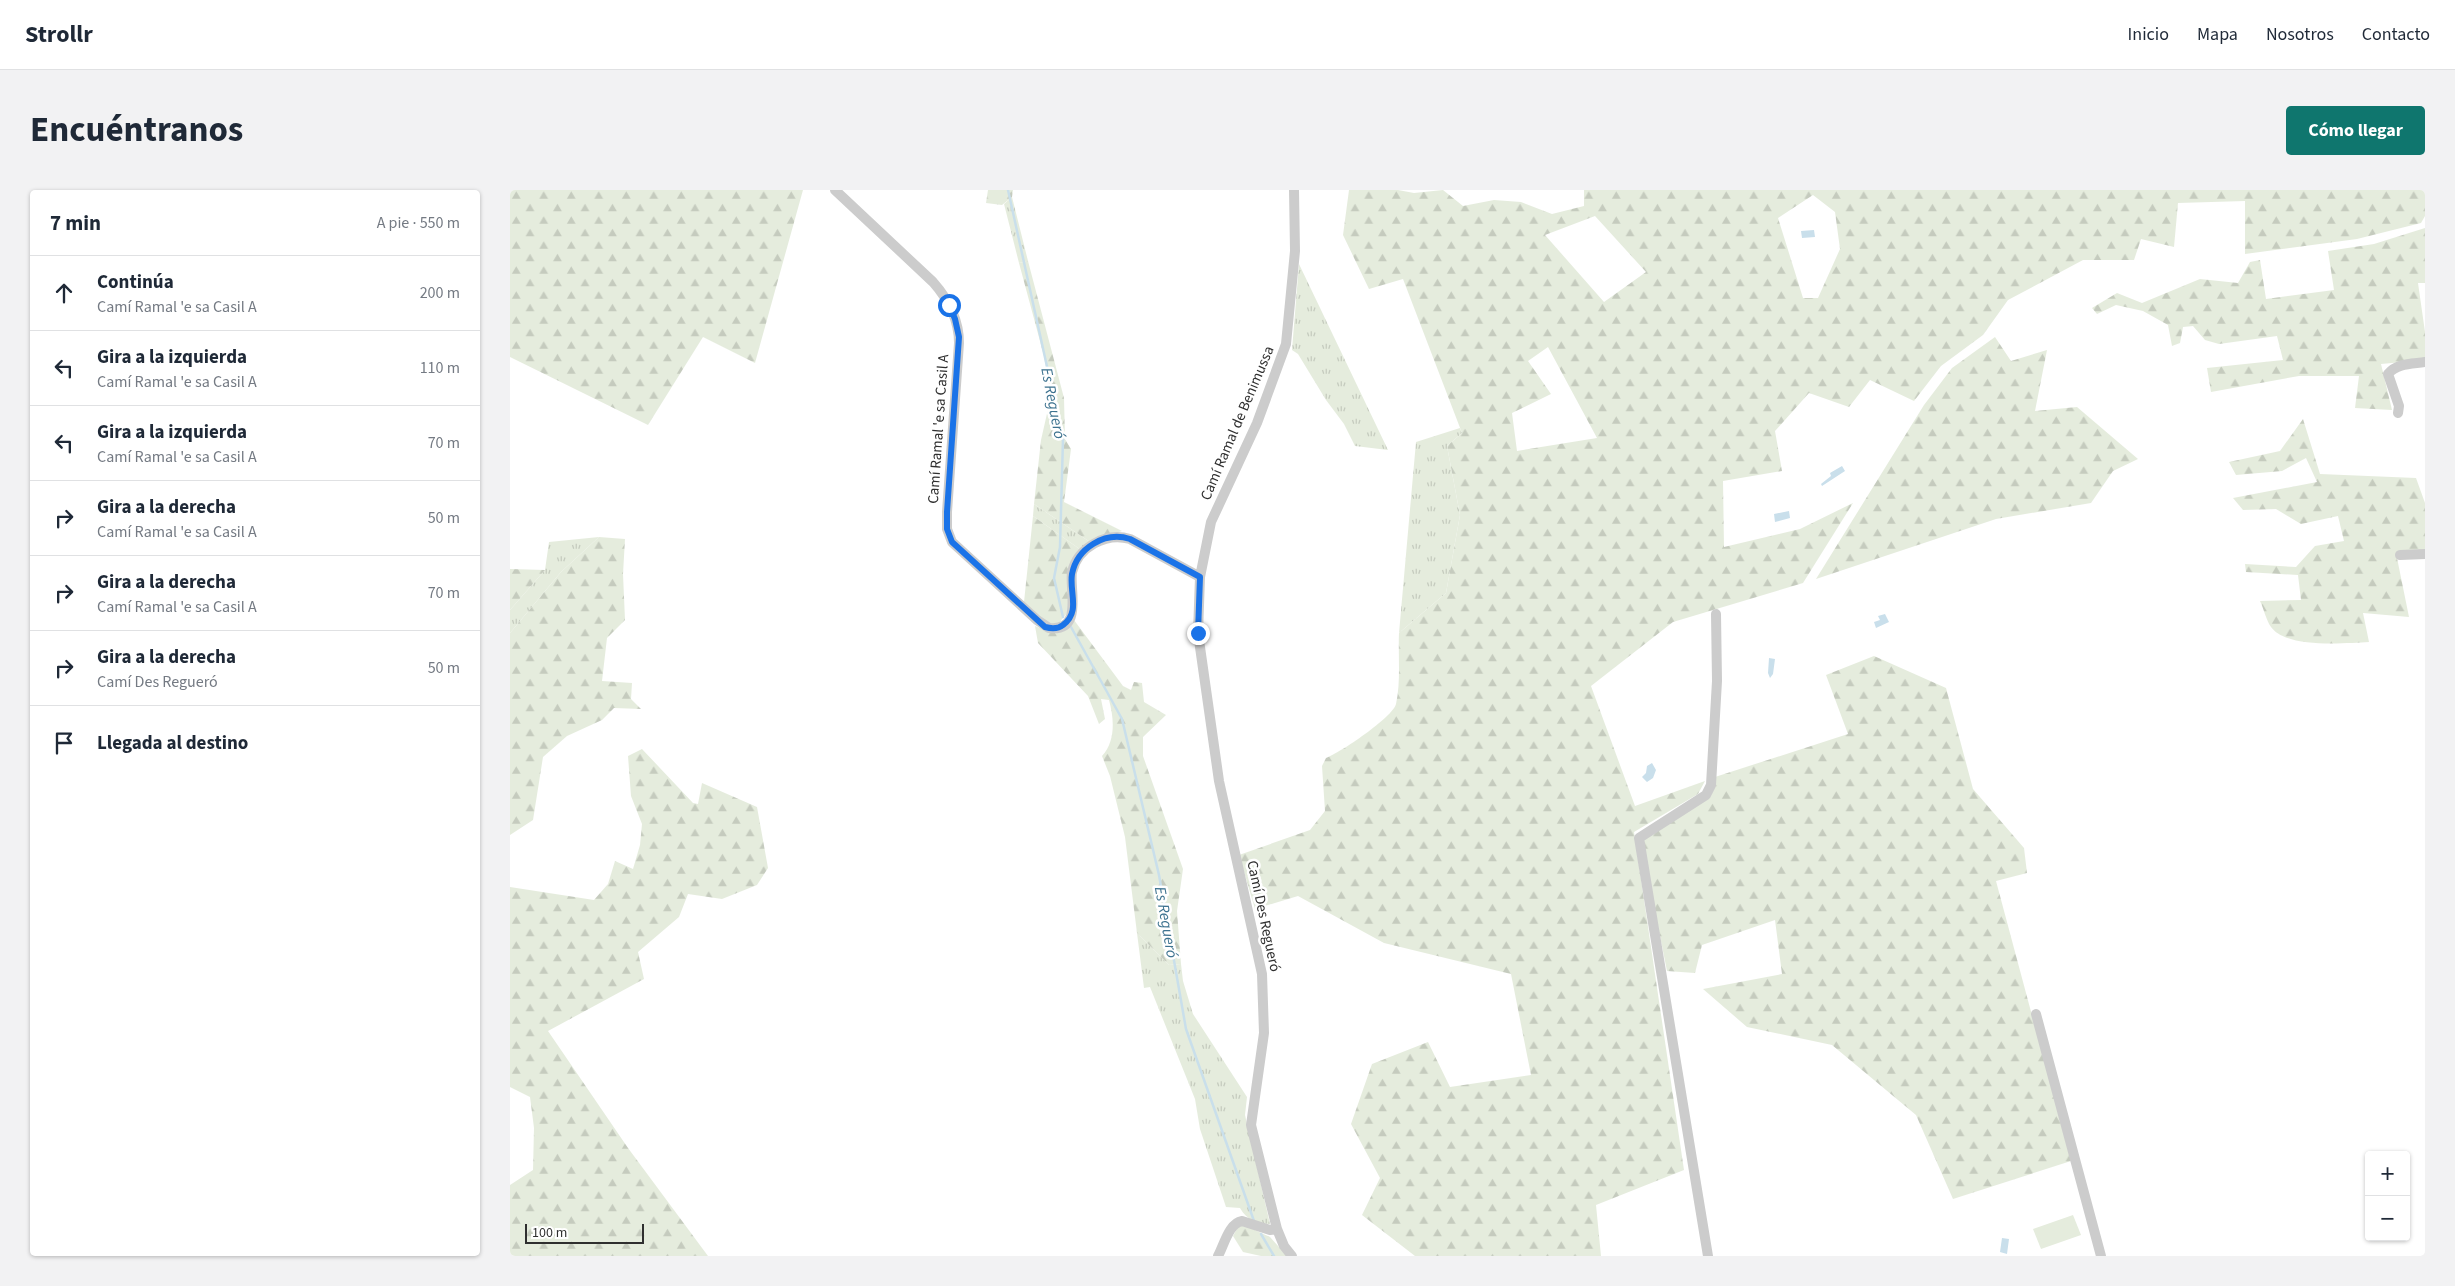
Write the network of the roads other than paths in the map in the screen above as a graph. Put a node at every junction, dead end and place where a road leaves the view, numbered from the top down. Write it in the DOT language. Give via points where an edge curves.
graph roads {
  1 [pos="835,190"];
  2 [pos="1294,190"];
  3 [pos="2425,362"];
  4 [pos="2398,413"];
  5 [pos="2425,554"];
  6 [pos="2400,555"];
  7 [pos="1200,577"];
  8 [pos="1716,614"];
  9 [pos="2036,1014"];
  10 [pos="1277,1229"];
  11 [pos="1218,1256"];
  12 [pos="1292,1256"];
  13 [pos="1708,1256"];
  14 [pos="2101,1256"];
  1 -- 7 [label="street, Camí Ramal 'e sa Casil A" via="937,286 955,319 959,343 947,512 947,529 952,542 1049,628 1060,627 1069,620 1074,604 1074,566 1080,555 1104,538 1118,536 1130,539"];
  2 -- 7 [label="street, Camí Ramal de Benimussa" via="1295,251 1286,344 1257,423 1211,522"];
  3 -- 4 [label="street" via="2402,365 2388,374 2399,406"];
  5 -- 6 [label="street"];
  7 -- 10 [label="street, Camí Des Regueró" via="1198,633 1219,780 1262,974 1264,1033 1251,1125"];
  8 -- 13 [label="street" via="1717,681 1711,785 1706,795 1639,838"];
  9 -- 14 [label="street"];
  10 -- 11 [label="street" via="1238,1222"];
  10 -- 12 [label="street, Camí Des Regueró"];
}
